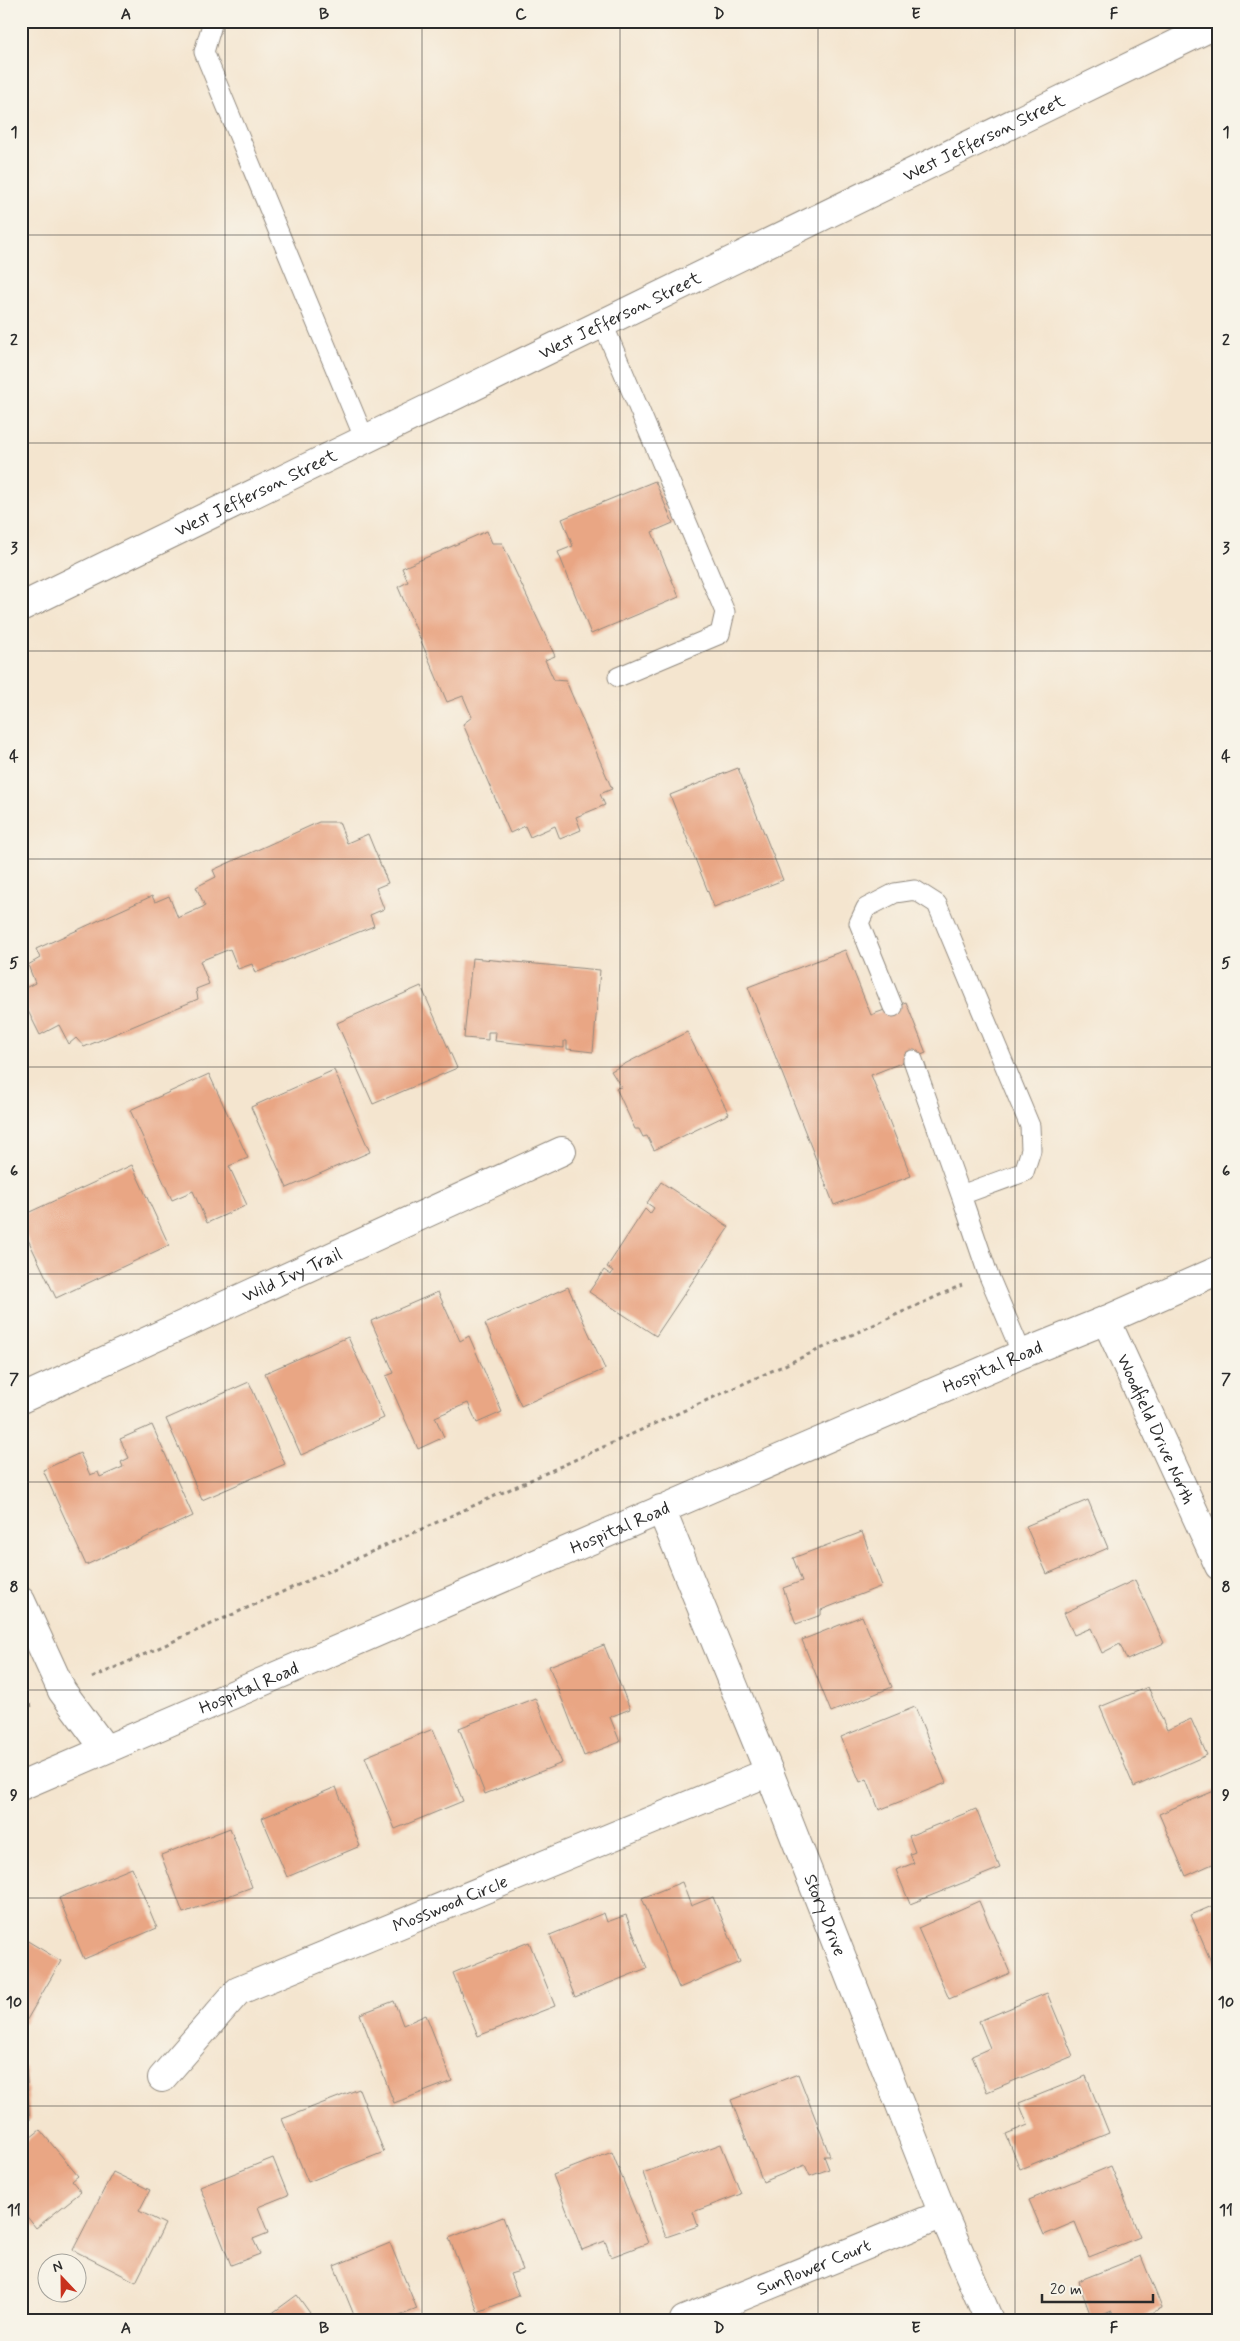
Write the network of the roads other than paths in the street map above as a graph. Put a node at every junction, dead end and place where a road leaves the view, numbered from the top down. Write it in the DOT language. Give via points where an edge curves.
graph roads {
  1 [pos="213,21"];
  2 [pos="1219,23"];
  3 [pos="603,324"];
  4 [pos="365,440"];
  5 [pos="21,607"];
  6 [pos="618,677"];
  7 [pos="893,1006"];
  8 [pos="913,1060"];
  9 [pos="562,1152"];
  10 [pos="961,1196"];
  11 [pos="1219,1270"];
  12 [pos="1106,1320"];
  13 [pos="1022,1354"];
  14 [pos="21,1399"];
  15 [pos="661,1509"];
  16 [pos="1219,1566"];
  17 [pos="21,1601"];
  18 [pos="105,1749"];
  19 [pos="769,1772"];
  20 [pos="21,1786"];
  21 [pos="162,2078"];
  22 [pos="943,2214"];
  23 [pos="684,2320"];
  24 [pos="989,2320"];
  1 -- 4 [label="lane" via="204,52"];
  2 -- 3 [label="street, West Jefferson Street"];
  3 -- 4 [label="street, West Jefferson Street"];
  3 -- 6 [label="lane" via="725,612 720,634"];
  4 -- 5 [label="street, West Jefferson Street"];
  7 -- 10 [label="lane" via="859,923 866,908 895,893 915,890 937,904 1030,1126 1031,1150 1024,1172"];
  8 -- 10 [label="lane"];
  9 -- 14 [label="street, Wild Ivy Trail"];
  10 -- 13 [label="lane" via="988,1274"];
  11 -- 12 [label="street, Hospital Road"];
  12 -- 13 [label="street, Hospital Road"];
  12 -- 16 [label="street, Woodfield Drive North"];
  13 -- 15 [label="street, Hospital Road"];
  15 -- 18 [label="street, Hospital Road"];
  15 -- 19 [label="street, Story Drive"];
  17 -- 18 [label="street" via="62,1691"];
  18 -- 20 [label="street, Hospital Road"];
  19 -- 21 [label="street, Mosswood Circle" via="238,1991"];
  19 -- 22 [label="street, Story Drive"];
  22 -- 23 [label="street, Sunflower Court"];
  22 -- 24 [label="street, Story Drive"];
}
